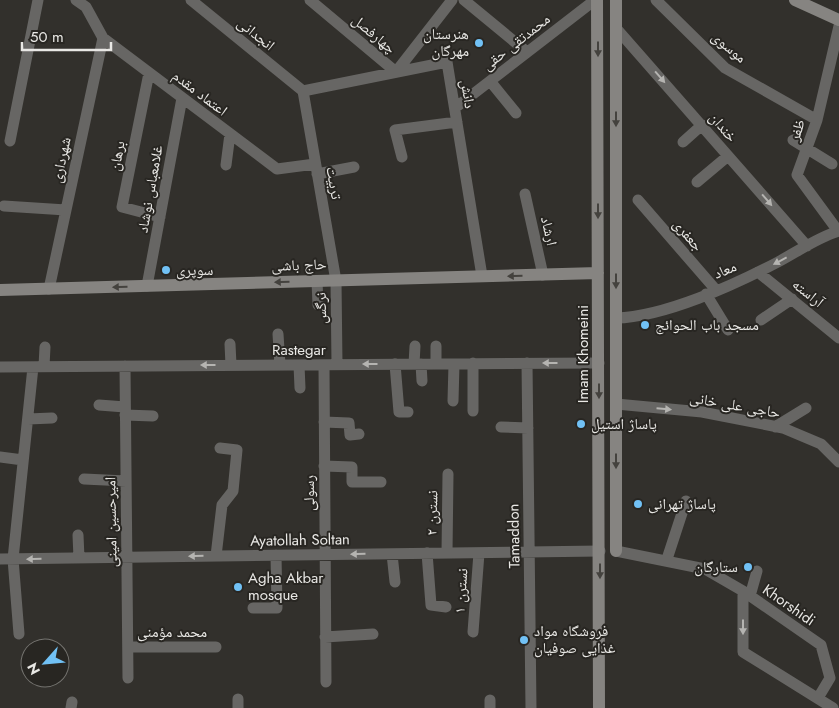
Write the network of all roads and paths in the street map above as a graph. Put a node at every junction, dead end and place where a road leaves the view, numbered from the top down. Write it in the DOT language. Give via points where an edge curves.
graph roads {
  1 [pos="38,0"];
  2 [pos="191,0"];
  3 [pos="310,0"];
  4 [pos="452,0"];
  5 [pos="464,0"];
  6 [pos="596,0"];
  7 [pos="616,0"];
  8 [pos="656,0"];
  9 [pos="794,0"];
  10 [pos="85,2"];
  11 [pos="839,20"];
  12 [pos="839,26"];
  13 [pos="616,28"];
  14 [pos="103,38"];
  15 [pos="527,52"];
  16 [pos="396,72"];
  17 [pos="149,73"];
  18 [pos="490,81"];
  19 [pos="303,91"];
  20 [pos="182,98"];
  21 [pos="455,108"];
  22 [pos="516,113"];
  23 [pos="817,120"];
  24 [pos="457,122"];
  25 [pos="702,125"];
  26 [pos="230,134"];
  27 [pos="793,140"];
  28 [pos="10,141"];
  29 [pos="683,142"];
  30 [pos="807,149"];
  31 [pos="728,156"];
  32 [pos="402,157"];
  33 [pos="832,164"];
  34 [pos="226,165"];
  35 [pos="354,167"];
  36 [pos="316,169"];
  37 [pos="697,182"];
  38 [pos="525,194"];
  39 [pos="638,200"];
  40 [pos="4,206"];
  41 [pos="66,210"];
  42 [pos="160,217"];
  43 [pos="838,231"];
  44 [pos="807,246"];
  45 [pos="758,272"];
  46 [pos="598,273"];
  47 [pos="543,275"];
  48 [pos="482,276"];
  49 [pos="317,281"];
  50 [pos="336,281"];
  51 [pos="147,286"];
  52 [pos="49,289"];
  53 [pos="0,290"];
  54 [pos="711,292"];
  55 [pos="792,299"];
  56 [pos="318,305"];
  57 [pos="616,318"];
  58 [pos="761,320"];
  59 [pos="728,330"];
  60 [pos="278,334"];
  61 [pos="839,338"];
  62 [pos="230,344"];
  63 [pos="415,346"];
  64 [pos="436,346"];
  65 [pos="46,347"];
  66 [pos="527,363"];
  67 [pos="599,363"];
  68 [pos="337,364"];
  69 [pos="395,364"];
  70 [pos="418,364"];
  71 [pos="436,364"];
  72 [pos="454,364"];
  73 [pos="473,364"];
  74 [pos="231,365"];
  75 [pos="280,365"];
  76 [pos="299,365"];
  77 [pos="324,365"];
  78 [pos="38,366"];
  79 [pos="125,366"];
  80 [pos="0,367"];
  81 [pos="422,380"];
  82 [pos="300,388"];
  83 [pos="453,402"];
  84 [pos="616,404"];
  85 [pos="99,405"];
  86 [pos="806,408"];
  87 [pos="125,411"];
  88 [pos="474,411"];
  89 [pos="408,412"];
  90 [pos="153,416"];
  91 [pos="52,418"];
  92 [pos="28,419"];
  93 [pos="324,422"];
  94 [pos="501,427"];
  95 [pos="775,427"];
  96 [pos="528,428"];
  97 [pos="359,434"];
  98 [pos="220,448"];
  99 [pos="0,457"];
  100 [pos="23,460"];
  101 [pos="839,462"];
  102 [pos="324,466"];
  103 [pos="448,474"];
  104 [pos="84,479"];
  105 [pos="126,481"];
  106 [pos="380,482"];
  107 [pos="686,501"];
  108 [pos="78,535"];
  109 [pos="600,551"];
  110 [pos="616,551"];
  111 [pos="530,552"];
  112 [pos="427,553"];
  113 [pos="447,553"];
  114 [pos="479,553"];
  115 [pos="392,554"];
  116 [pos="276,555"];
  117 [pos="324,555"];
  118 [pos="216,556"];
  119 [pos="127,557"];
  120 [pos="79,558"];
  121 [pos="0,559"];
  122 [pos="13,559"];
  123 [pos="667,559"];
  124 [pos="757,571"];
  125 [pos="394,582"];
  126 [pos="746,593"];
  127 [pos="446,607"];
  128 [pos="253,608"];
  129 [pos="473,632"];
  130 [pos="19,634"];
  131 [pos="373,634"];
  132 [pos="325,637"];
  133 [pos="128,647"];
  134 [pos="216,648"];
  135 [pos="128,678"];
  136 [pos="326,682"];
  137 [pos="818,698"];
  138 [pos="531,708"];
  139 [pos="600,708"];
  140 [pos="833,708"];
  1 -- 28 [label="street"];
  2 -- 19 [label="street, انجدانی"];
  3 -- 16 [label="street, چهارفصل"];
  4 -- 16 [label="street"];
  5 -- 15 [label="street"];
  6 -- 15 [label="street, محمدتقی حقی"];
  6 -- 46 [label="main road, Imam Khomeini, one-way"];
  7 -- 13 [label="main road"];
  8 -- 23 [label="street, موسوی" via="725,68"];
  9 -- 11 [label="main road"];
  10 -- 14 [label="street, اعتماد مقدم"];
  12 -- 23 [label="street, ظفر"];
  13 -- 25 [label="street, خندان, one-way"];
  13 -- 57 [label="main road, one-way"];
  14 -- 17 [label="street, اعتماد مقدم"];
  14 -- 41 [label="street, شهرداری"];
  15 -- 18 [label="street, محمدتقی حقی"];
  16 -- 19 [label="street, دانش"];
  16 -- 21 [label="street, دانش" via="447,62"];
  17 -- 20 [label="street, اعتماد مقدم"];
  17 -- 42 [label="street, برهان" via="122,207"];
  18 -- 21 [label="street, محمدتقی حقی"];
  18 -- 22 [label="street"];
  19 -- 36 [label="street, تربیت"];
  20 -- 26 [label="street, اعتماد مقدم"];
  20 -- 42 [label="street, غلامعباس نوشاد"];
  21 -- 24 [label="street, دانش"];
  23 -- 30 [label="street, ظفر"];
  24 -- 32 [label="street" via="395,130"];
  24 -- 48 [label="street, دانش"];
  25 -- 29 [label="street"];
  25 -- 31 [label="street, خندان"];
  26 -- 34 [label="street"];
  26 -- 36 [label="street, اعتماد مقدم" via="277,170"];
  27 -- 30 [label="street"];
  30 -- 33 [label="street"];
  30 -- 43 [label="street, ظفر" via="797,175"];
  31 -- 37 [label="street"];
  31 -- 44 [label="street, خندان, one-way"];
  35 -- 36 [label="street, اعتماد مقدم"];
  36 -- 50 [label="street, تربیت"];
  38 -- 47 [label="street, ارشاد"];
  39 -- 54 [label="street, جعفری"];
  40 -- 41 [label="street"];
  41 -- 52 [label="street, شهرداری"];
  42 -- 51 [label="street, غلامعباس نوشاد"];
  43 -- 44 [label="street, معاد"];
  44 -- 45 [label="street, معاد, one-way"];
  45 -- 54 [label="street, معاد"];
  45 -- 55 [label="street, آراسته"];
  46 -- 47 [label="main road, حاج باشی"];
  46 -- 67 [label="main road, Imam Khomeini"];
  47 -- 48 [label="main road, حاج باشی, one-way"];
  48 -- 50 [label="main road, حاج باشی"];
  49 -- 50 [label="main road, حاج باشی"];
  49 -- 51 [label="main road, حاج باشی, one-way"];
  49 -- 56 [label="street"];
  50 -- 68 [label="street, نرگس"];
  51 -- 52 [label="main road, حاج باشی, one-way"];
  52 -- 53 [label="main road, حاج باشی"];
  54 -- 57 [label="street, معاد" via="642,317"];
  54 -- 59 [label="street, جعفری"];
  55 -- 58 [label="street"];
  55 -- 61 [label="street, آراسته"];
  57 -- 84 [label="main road"];
  60 -- 75 [label="street"];
  62 -- 74 [label="street"];
  63 -- 70 [label="street"];
  64 -- 71 [label="street"];
  65 -- 78 [label="street"];
  67 -- 66 [label="street, Rastegar, one-way"];
  66 -- 73 [label="street, Rastegar"];
  66 -- 96 [label="street, Tamaddon"];
  67 -- 109 [label="main road, Imam Khomeini, one-way"];
  69 -- 68 [label="street, Rastegar, one-way"];
  68 -- 77 [label="street, Rastegar"];
  69 -- 70 [label="street, Rastegar"];
  69 -- 89 [label="street" via="399,412"];
  70 -- 71 [label="street, Rastegar"];
  70 -- 81 [label="street"];
  71 -- 72 [label="street, Rastegar"];
  72 -- 73 [label="street, Rastegar"];
  72 -- 83 [label="street"];
  73 -- 88 [label="street"];
  74 -- 75 [label="street, Rastegar"];
  74 -- 79 [label="street, Rastegar, one-way"];
  75 -- 76 [label="street, Rastegar"];
  76 -- 77 [label="street, Rastegar"];
  76 -- 82 [label="street"];
  77 -- 93 [label="street, رسولی"];
  78 -- 79 [label="street, Rastegar"];
  78 -- 80 [label="street, Rastegar"];
  78 -- 92 [label="street"];
  79 -- 87 [label="street, امیرحسین امینی"];
  84 -- 95 [label="street, حاجی علی خانی, one-way" via="702,412"];
  84 -- 110 [label="main road, one-way"];
  85 -- 87 [label="street"];
  86 -- 95 [label="street"];
  87 -- 90 [label="street"];
  87 -- 105 [label="street, امیرحسین امینی"];
  91 -- 92 [label="street"];
  92 -- 100 [label="street"];
  93 -- 97 [label="street" via="348,423 350,434"];
  93 -- 102 [label="street, رسولی"];
  94 -- 96 [label="street"];
  95 -- 101 [label="street, حاجی علی خانی" via="821,444"];
  96 -- 111 [label="street, Tamaddon"];
  98 -- 118 [label="street" via="237,450 234,491 222,505"];
  99 -- 100 [label="street"];
  100 -- 122 [label="street"];
  102 -- 106 [label="street" via="352,467 352,482"];
  102 -- 117 [label="street, رسولی"];
  103 -- 113 [label="street, نسترن ۲"];
  104 -- 105 [label="street"];
  105 -- 119 [label="street, امیرحسین امینی"];
  107 -- 123 [label="street"];
  108 -- 120 [label="street"];
  109 -- 111 [label="street, Ayatollah Soltan"];
  109 -- 139 [label="main road, Imam Khomeini, one-way"];
  110 -- 123 [label="street, Khorshidi"];
  111 -- 114 [label="street, Ayatollah Soltan"];
  111 -- 138 [label="street, Tamaddon"];
  112 -- 113 [label="street, Ayatollah Soltan"];
  112 -- 115 [label="street, Ayatollah Soltan"];
  112 -- 127 [label="street" via="431,605"];
  113 -- 114 [label="street, Ayatollah Soltan"];
  114 -- 129 [label="street, نسترن ۱"];
  115 -- 117 [label="street, Ayatollah Soltan, one-way"];
  115 -- 125 [label="street"];
  116 -- 117 [label="street, Ayatollah Soltan"];
  116 -- 118 [label="street, Ayatollah Soltan"];
  116 -- 128 [label="street" via="277,608"];
  117 -- 132 [label="street, رسولی"];
  118 -- 119 [label="street, Ayatollah Soltan, one-way"];
  119 -- 120 [label="street, Ayatollah Soltan"];
  119 -- 133 [label="street, امیرحسین امینی"];
  120 -- 122 [label="street, Ayatollah Soltan, one-way"];
  121 -- 122 [label="street, Ayatollah Soltan"];
  122 -- 130 [label="street"];
  123 -- 126 [label="street, Khorshidi" via="704,568"];
  124 -- 126 [label="street"];
  126 -- 137 [label="street, one-way" via="743,652"];
  126 -- 137 [label="street, Khorshidi" via="821,645 830,678"];
  131 -- 132 [label="street"];
  132 -- 136 [label="street, رسولی"];
  133 -- 134 [label="street, محمد مؤمنی"];
  133 -- 135 [label="street, امیرحسین امینی"];
  137 -- 140 [label="street"];
}
